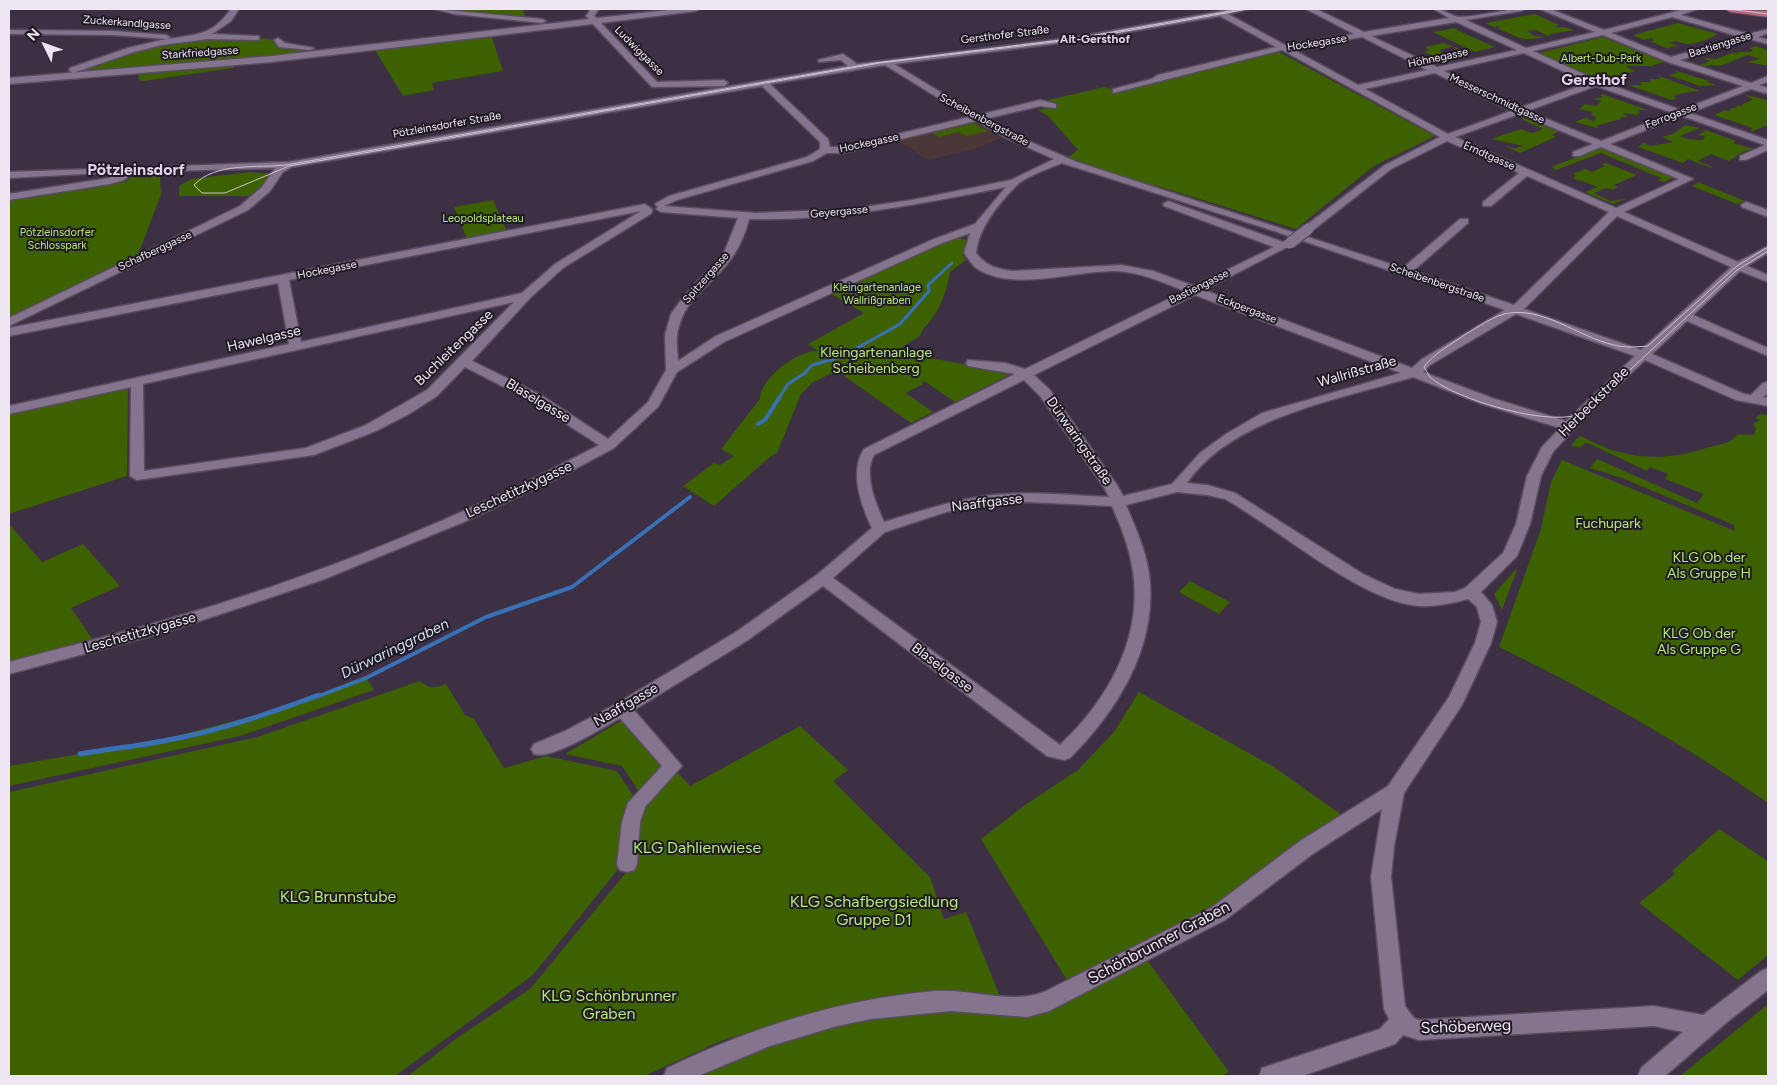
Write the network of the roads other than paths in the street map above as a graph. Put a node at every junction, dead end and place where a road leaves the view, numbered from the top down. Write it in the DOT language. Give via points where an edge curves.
graph roads {
  1 [pos="9,9"];
  2 [pos="12,9"];
  3 [pos="235,9"];
  4 [pos="439,9"];
  5 [pos="595,9"];
  6 [pos="696,9"];
  7 [pos="1245,9"];
  8 [pos="1310,9"];
  9 [pos="1438,9"];
  10 [pos="1521,9"];
  11 [pos="1544,9"];
  12 [pos="1693,9"];
  13 [pos="1730,9"];
  14 [pos="1220,13"];
  15 [pos="1673,14"];
  16 [pos="1768,14"];
  17 [pos="586,19"];
  18 [pos="1456,20"];
  19 [pos="568,24"];
  20 [pos="1768,31"];
  21 [pos="9,32"];
  22 [pos="1603,33"];
  23 [pos="1363,35"];
  24 [pos="204,36"];
  25 [pos="1749,36"];
  26 [pos="256,38"];
  27 [pos="183,39"];
  28 [pos="278,40"];
  29 [pos="1768,42"];
  30 [pos="376,47"];
  31 [pos="1282,48"];
  32 [pos="1526,51"];
  33 [pos="822,60"];
  34 [pos="1671,60"];
  35 [pos="295,62"];
  36 [pos="886,62"];
  37 [pos="855,67"];
  38 [pos="1434,70"];
  39 [pos="1768,79"];
  40 [pos="25,80"];
  41 [pos="9,81"];
  42 [pos="764,83"];
  43 [pos="1596,83"];
  44 [pos="1751,85"];
  45 [pos="732,88"];
  46 [pos="1356,88"];
  47 [pos="1116,91"];
  48 [pos="1768,91"];
  49 [pos="1053,106"];
  50 [pos="1520,111"];
  51 [pos="1680,112"];
  52 [pos="977,118"];
  53 [pos="1447,137"];
  54 [pos="1768,142"];
  55 [pos="1600,143"];
  56 [pos="1768,147"];
  57 [pos="825,150"];
  58 [pos="1576,154"];
  59 [pos="1743,158"];
  60 [pos="1062,159"];
  61 [pos="289,165"];
  62 [pos="131,169"];
  63 [pos="1526,172"];
  64 [pos="9,175"];
  65 [pos="1116,179"];
  66 [pos="1688,179"];
  67 [pos="1014,182"];
  68 [pos="9,197"];
  69 [pos="1487,204"];
  70 [pos="1746,205"];
  71 [pos="654,208"];
  72 [pos="1615,212"];
  73 [pos="1768,214"];
  74 [pos="744,217"];
  75 [pos="1464,222"];
  76 [pos="980,226"];
  77 [pos="1286,244"];
  78 [pos="1768,249"];
  79 [pos="1739,266"];
  80 [pos="1405,272"];
  81 [pos="283,279"];
  82 [pos="1768,279"];
  83 [pos="1196,289"];
  84 [pos="526,296"];
  85 [pos="1516,310"];
  86 [pos="1686,316"];
  87 [pos="9,322"];
  88 [pos="9,332"];
  89 [pos="296,347"];
  90 [pos="1768,352"];
  91 [pos="1643,354"];
  92 [pos="465,362"];
  93 [pos="972,363"];
  94 [pos="672,370"];
  95 [pos="1024,373"];
  96 [pos="1415,373"];
  97 [pos="137,383"];
  98 [pos="1768,386"];
  99 [pos="1753,400"];
  100 [pos="1768,402"];
  101 [pos="9,410"];
  102 [pos="1567,426"];
  103 [pos="610,445"];
  104 [pos="1177,487"];
  105 [pos="1118,502"];
  106 [pos="880,529"];
  107 [pos="823,578"];
  108 [pos="1471,592"];
  109 [pos="9,668"];
  110 [pos="622,709"];
  111 [pos="540,749"];
  112 [pos="1064,753"];
  113 [pos="1395,791"];
  114 [pos="627,864"];
  115 [pos="1768,978"];
  116 [pos="1402,1021"];
  117 [pos="1707,1026"];
  118 [pos="675,1076"];
  119 [pos="1270,1076"];
  120 [pos="1650,1076"];
  1 -- 2 [label="street"];
  3 -- 24 [label="street" via="228,19"];
  4 -- 19 [label="street"];
  5 -- 17 [label="street"];
  6 -- 17 [label="street, Starkfriedgasse"];
  7 -- 14 [label="street, Gersthofer Straße"];
  8 -- 23 [label="street, Messerschmidtgasse"];
  9 -- 18 [label="street"];
  10 -- 18 [label="street, Hockegasse"];
  11 -- 22 [label="street"];
  12 -- 15 [label="street"];
  13 -- 16 [label="main road"];
  14 -- 31 [label="street, Erndtgasse"];
  14 -- 36 [label="street, Gersthofer Straße" via="1084,38"];
  15 -- 22 [label="street"];
  15 -- 25 [label="street"];
  17 -- 19 [label="street, Starkfriedgasse"];
  17 -- 45 [label="street, Ludwiggasse" via="655,85 716,82"];
  18 -- 23 [label="street, Hockegasse"];
  18 -- 32 [label="street"];
  19 -- 30 [label="street, Starkfriedgasse"];
  20 -- 25 [label="street, Bastiengasse"];
  21 -- 27 [label="street, Zuckerkandlgasse" via="114,33"];
  22 -- 32 [label="street, Höhnegasse"];
  22 -- 34 [label="street"];
  23 -- 31 [label="street, Hockegasse"];
  23 -- 38 [label="street, Messerschmidtgasse"];
  24 -- 26 [label="street, Starkfriedgasse"];
  24 -- 27 [label="street, Starkfriedgasse"];
  25 -- 29 [label="street"];
  25 -- 34 [label="street, Bastiengasse"];
  27 -- 40 [label="street, Starkfriedgasse"];
  28 -- 30 [label="street, Starkfriedgasse" via="282,45 304,48"];
  30 -- 35 [label="street, Starkfriedgasse"];
  30 -- 40 [label="street, Starkfriedgasse"];
  31 -- 46 [label="street, Erndtgasse"];
  31 -- 47 [label="street, Hockegasse"];
  32 -- 38 [label="street, Höhnegasse"];
  32 -- 43 [label="street"];
  33 -- 37 [label="street" via="843,57"];
  34 -- 44 [label="street"];
  36 -- 37 [label="street, Pötzleinsdorfer Straße"];
  36 -- 52 [label="street, Scheibenbergstraße"];
  37 -- 42 [label="street, Pötzleinsdorfer Straße"];
  38 -- 46 [label="street, Höhnegasse"];
  38 -- 50 [label="street, Messerschmidtgasse"];
  39 -- 44 [label="street, Ferrogasse"];
  40 -- 41 [label="street, Starkfriedgasse"];
  42 -- 45 [label="street, Pötzleinsdorfer Straße"];
  42 -- 57 [label="street" via="825,141"];
  43 -- 50 [label="street, Bastiengasse"];
  43 -- 51 [label="street"];
  44 -- 48 [label="street"];
  44 -- 51 [label="street, Ferrogasse"];
  45 -- 61 [label="street, Pötzleinsdorfer Straße"];
  46 -- 53 [label="street, Erndtgasse"];
  49 -- 52 [label="street, Hockegasse" via="1040,103"];
  50 -- 53 [label="street, Bastiengasse"];
  50 -- 55 [label="street, Messerschmidtgasse"];
  51 -- 54 [label="street"];
  51 -- 55 [label="street, Ferrogasse"];
  52 -- 57 [label="street, Hockegasse" via="843,150"];
  52 -- 60 [label="street, Scheibenbergstraße"];
  53 -- 63 [label="street, Erndtgasse"];
  53 -- 77 [label="street, Bastiengasse, bridge" via="1388,167"];
  55 -- 58 [label="street, Ferrogasse"];
  55 -- 66 [label="street, Messerschmidtgasse"];
  56 -- 59 [label="street"];
  57 -- 71 [label="street, Hockegasse" via="810,159 673,198"];
  60 -- 65 [label="street, Scheibenbergstraße"];
  60 -- 67 [label="street, Eckpergasse"];
  61 -- 62 [label="street, Pötzleinsdorfer Straße"];
  61 -- 87 [label="street, Schafberggasse" via="280,169 266,189 244,208"];
  62 -- 64 [label="street, Pötzleinsdorfer Straße"];
  62 -- 68 [label="street" via="114,180"];
  63 -- 69 [label="street"];
  63 -- 72 [label="street, Erndtgasse"];
  65 -- 77 [label="street, Scheibenbergstraße" via="1111,182"];
  65 -- 80 [label="street, Scheibenbergstraße"];
  66 -- 72 [label="street, Wallrißstraße"];
  67 -- 74 [label="street, Geyergasse" via="852,212"];
  67 -- 76 [label="street, Eckpergasse"];
  70 -- 73 [label="street"];
  71 -- 74 [label="street, Geyergasse"];
  71 -- 81 [label="street, Hockegasse"];
  71 -- 84 [label="street, Buchleitengasse" via="559,266"];
  72 -- 79 [label="street, Erndtgasse"];
  72 -- 85 [label="street, Wallrißstraße"];
  74 -- 94 [label="street, Spitzergasse" via="735,244 724,261 694,290 677,314 672,332"];
  75 -- 80 [label="street"];
  76 -- 83 [label="street, Eckpergasse" via="970,253 978,264 992,271 1027,275 1122,269 1149,273"];
  76 -- 94 [label="street, Leschetitzkygasse" via="938,240 744,326"];
  77 -- 83 [label="street, Bastiengasse"];
  78 -- 79 [label="street, Herbeckstraße"];
  79 -- 82 [label="street, Erndtgasse"];
  79 -- 86 [label="street, Herbeckstraße"];
  80 -- 85 [label="street, Scheibenbergstraße"];
  81 -- 88 [label="street, Hockegasse"];
  81 -- 89 [label="street"];
  83 -- 95 [label="street, Bastiengasse"];
  83 -- 96 [label="street, Eckpergasse"];
  84 -- 89 [label="street, Hawelgasse"];
  84 -- 92 [label="street, Buchleitengasse"];
  85 -- 91 [label="street, Scheibenbergstraße"];
  85 -- 96 [label="street, Wallrißstraße" via="1503,314 1426,362"];
  86 -- 90 [label="street"];
  86 -- 91 [label="street, Herbeckstraße"];
  89 -- 97 [label="street, Hawelgasse"];
  91 -- 99 [label="street, Scheibenbergstraße"];
  91 -- 102 [label="street, Herbeckstraße"];
  92 -- 97 [label="street, Buchleitengasse" via="432,393 404,411 324,448 284,457 137,476"];
  92 -- 103 [label="street, Blaselgasse" via="536,398"];
  93 -- 95 [label="street, Dürwaringstraße"];
  94 -- 103 [label="street, Leschetitzkygasse" via="653,404"];
  95 -- 105 [label="street, Dürwaringstraße" via="1044,393 1112,488"];
  95 -- 106 [label="street, Bastiengasse" via="873,449 865,456 868,497 872,515"];
  96 -- 102 [label="street, Eckpergasse" via="1487,401"];
  96 -- 104 [label="street, Wallrißstraße" via="1267,416 1248,425 1184,475"];
  97 -- 101 [label="street, Hawelgasse"];
  98 -- 99 [label="street"];
  99 -- 100 [label="street, Scheibenbergstraße"];
  102 -- 108 [label="street, Herbeckstraße" via="1542,458 1534,476 1523,524 1509,556"];
  103 -- 109 [label="street, Leschetitzkygasse" via="466,516 317,576 166,626"];
  104 -- 105 [label="street, Naaffgasse"];
  104 -- 108 [label="street, Naaffgasse" via="1230,496 1358,578 1391,594 1419,600 1455,597"];
  105 -- 106 [label="street, Naaffgasse" via="1027,498 986,500 944,508"];
  105 -- 112 [label="street, Dürwaringstraße" via="1142,582 1137,635 1129,664 1115,691 1083,736"];
  106 -- 107 [label="street, Naaffgasse"];
  107 -- 110 [label="street, Naaffgasse" via="742,636"];
  107 -- 112 [label="street, Blaselgasse" via="1040,743"];
  108 -- 113 [label="street, Schönbrunner Graben" via="1484,606 1489,622 1483,643 1456,700"];
  110 -- 111 [label="street, Naaffgasse"];
  110 -- 114 [label="street" via="672,766 637,803 631,822"];
  113 -- 116 [label="street, Schöberweg" via="1381,877 1394,1010"];
  113 -- 118 [label="street, Schönbrunner Graben" via="1307,847 1218,914 1049,1001 1028,1008 942,1000 877,1007 802,1025 717,1054"];
  115 -- 117 [label="street"];
  116 -- 117 [label="street, Schöberweg" via="1419,1030 1654,1016"];
  116 -- 119 [label="street" via="1387,1037"];
  117 -- 120 [label="street"];
}
